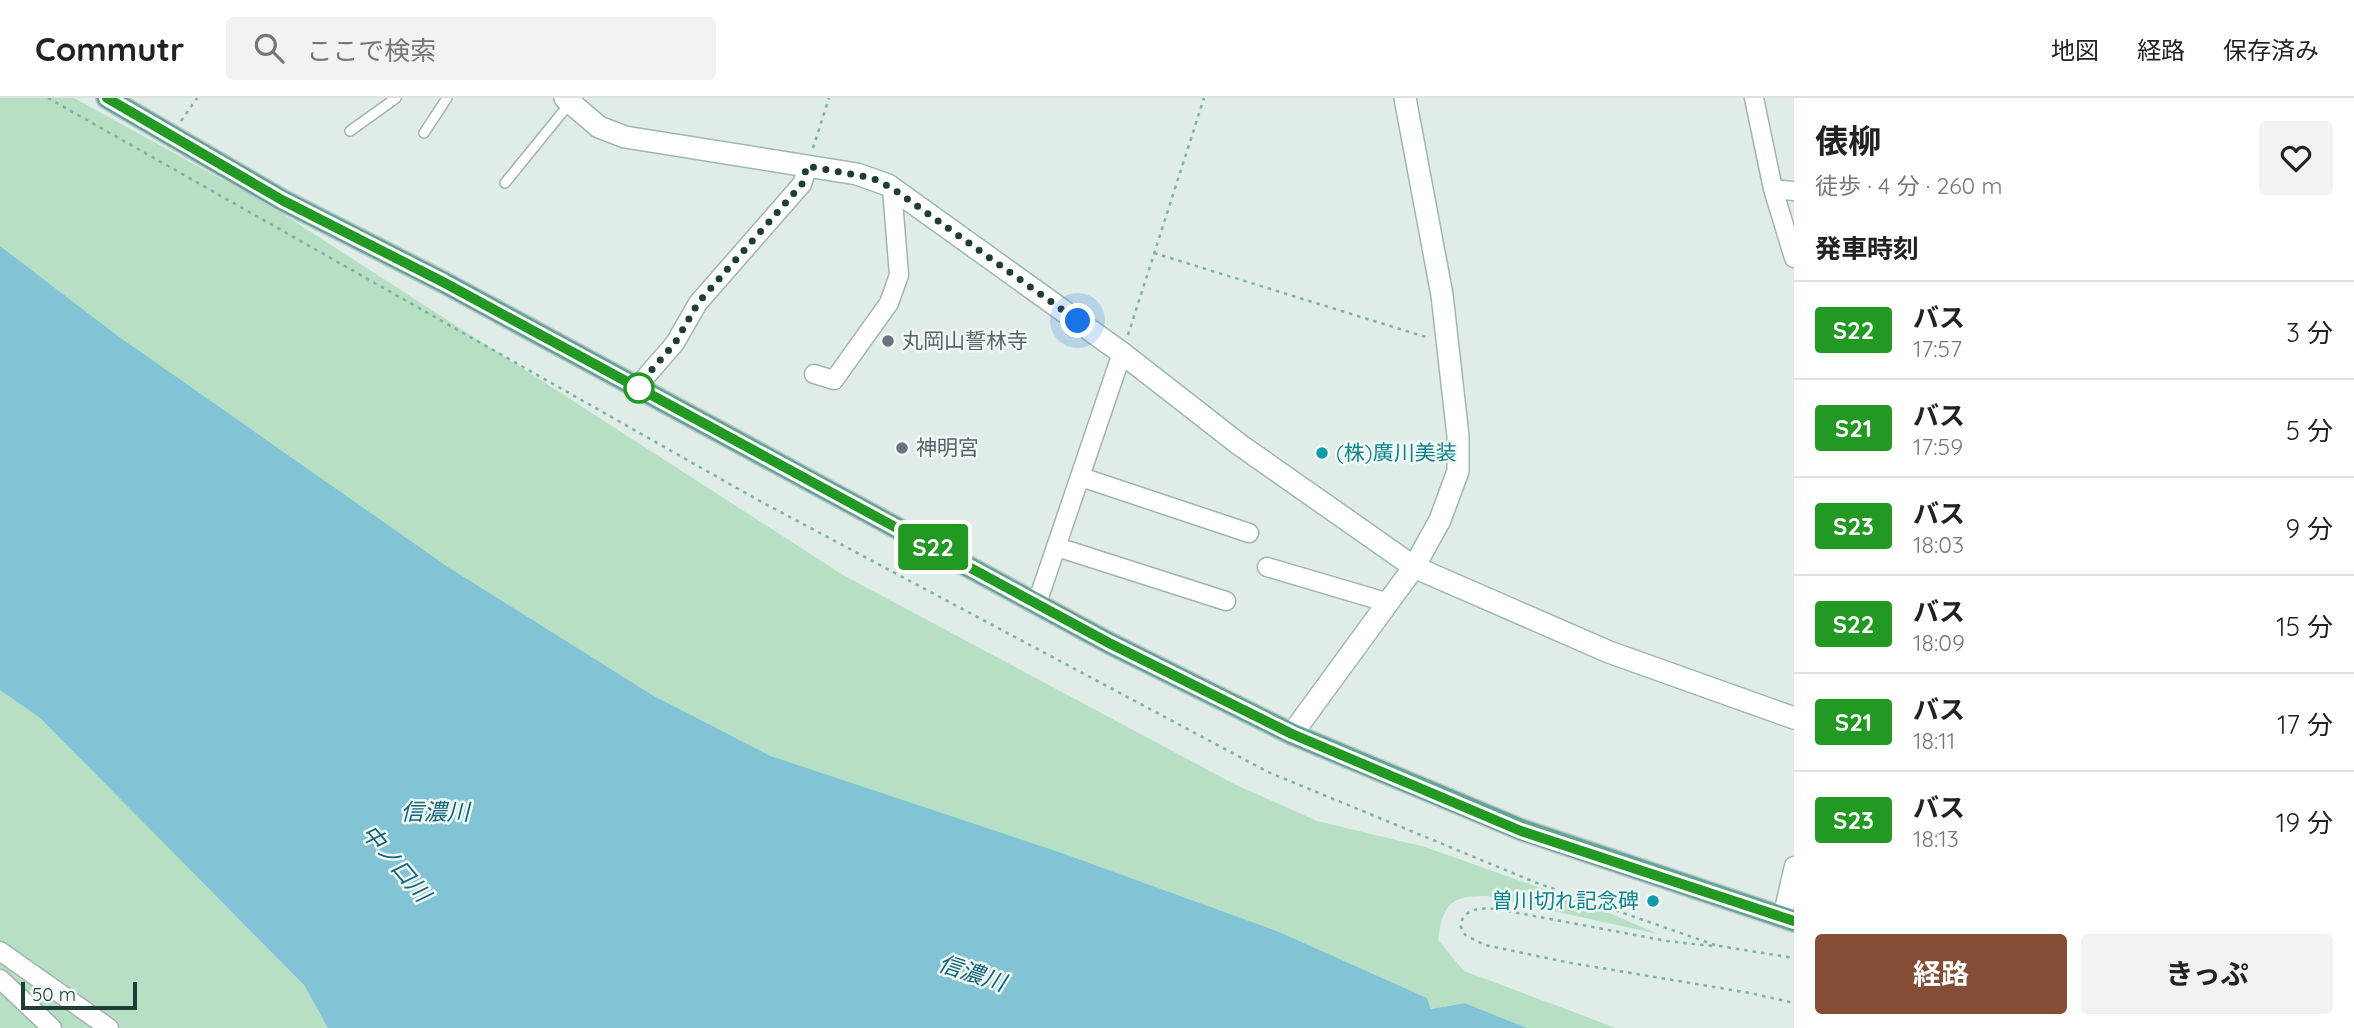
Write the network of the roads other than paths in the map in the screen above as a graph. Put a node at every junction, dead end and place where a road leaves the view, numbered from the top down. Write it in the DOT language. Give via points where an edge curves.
graph roads {
  1 [pos="107,98"];
  2 [pos="396,98"];
  3 [pos="447,98"];
  4 [pos="1405,98"];
  5 [pos="1754,98"];
  6 [pos="568,101"];
  7 [pos="350,131"];
  8 [pos="424,133"];
  9 [pos="807,166"];
  10 [pos="505,183"];
  11 [pos="892,188"];
  12 [pos="1773,189"];
  13 [pos="1794,191"];
  14 [pos="1794,258"];
  15 [pos="1122,352"];
  16 [pos="814,374"];
  17 [pos="637,387"];
  18 [pos="1081,477"];
  19 [pos="1249,533"];
  20 [pos="1057,547"];
  21 [pos="1267,567"];
  22 [pos="1414,567"];
  23 [pos="1226,601"];
  24 [pos="1037,603"];
  25 [pos="1389,603"];
  26 [pos="1794,718"];
  27 [pos="1292,734"];
  28 [pos="1794,866"];
  29 [pos="1788,919"];
  30 [pos="0,951"];
  31 [pos="0,979"];
  32 [pos="52,1028"];
  33 [pos="109,1028"];
  1 -- 17 [label="main road" via="282,200"];
  2 -- 7 [label="lane"];
  3 -- 8 [label="lane"];
  4 -- 22 [label="street" via="1426,202 1458,436 1458,471 1440,520"];
  5 -- 12 [label="street"];
  6 -- 9 [label="street" via="599,127 625,137"];
  6 -- 10 [label="lane"];
  9 -- 11 [label="street" via="872,178"];
  9 -- 17 [label="street" via="802,184 698,303 675,343"];
  11 -- 15 [label="street"];
  11 -- 16 [label="street" via="899,275 889,303 834,380"];
  12 -- 13 [label="street"];
  12 -- 14 [label="street"];
  15 -- 18 [label="street"];
  15 -- 22 [label="street" via="1240,444"];
  17 -- 24 [label="main road"];
  18 -- 19 [label="street"];
  18 -- 20 [label="street"];
  20 -- 23 [label="street"];
  20 -- 24 [label="street"];
  21 -- 25 [label="street"];
  22 -- 25 [label="street"];
  22 -- 26 [label="street" via="1609,652"];
  24 -- 27 [label="main road"];
  25 -- 27 [label="street"];
  27 -- 29 [label="main road" via="1521,831"];
  28 -- 29 [label="street"];
  30 -- 33 [label="street"];
  31 -- 32 [label="street"];
}
